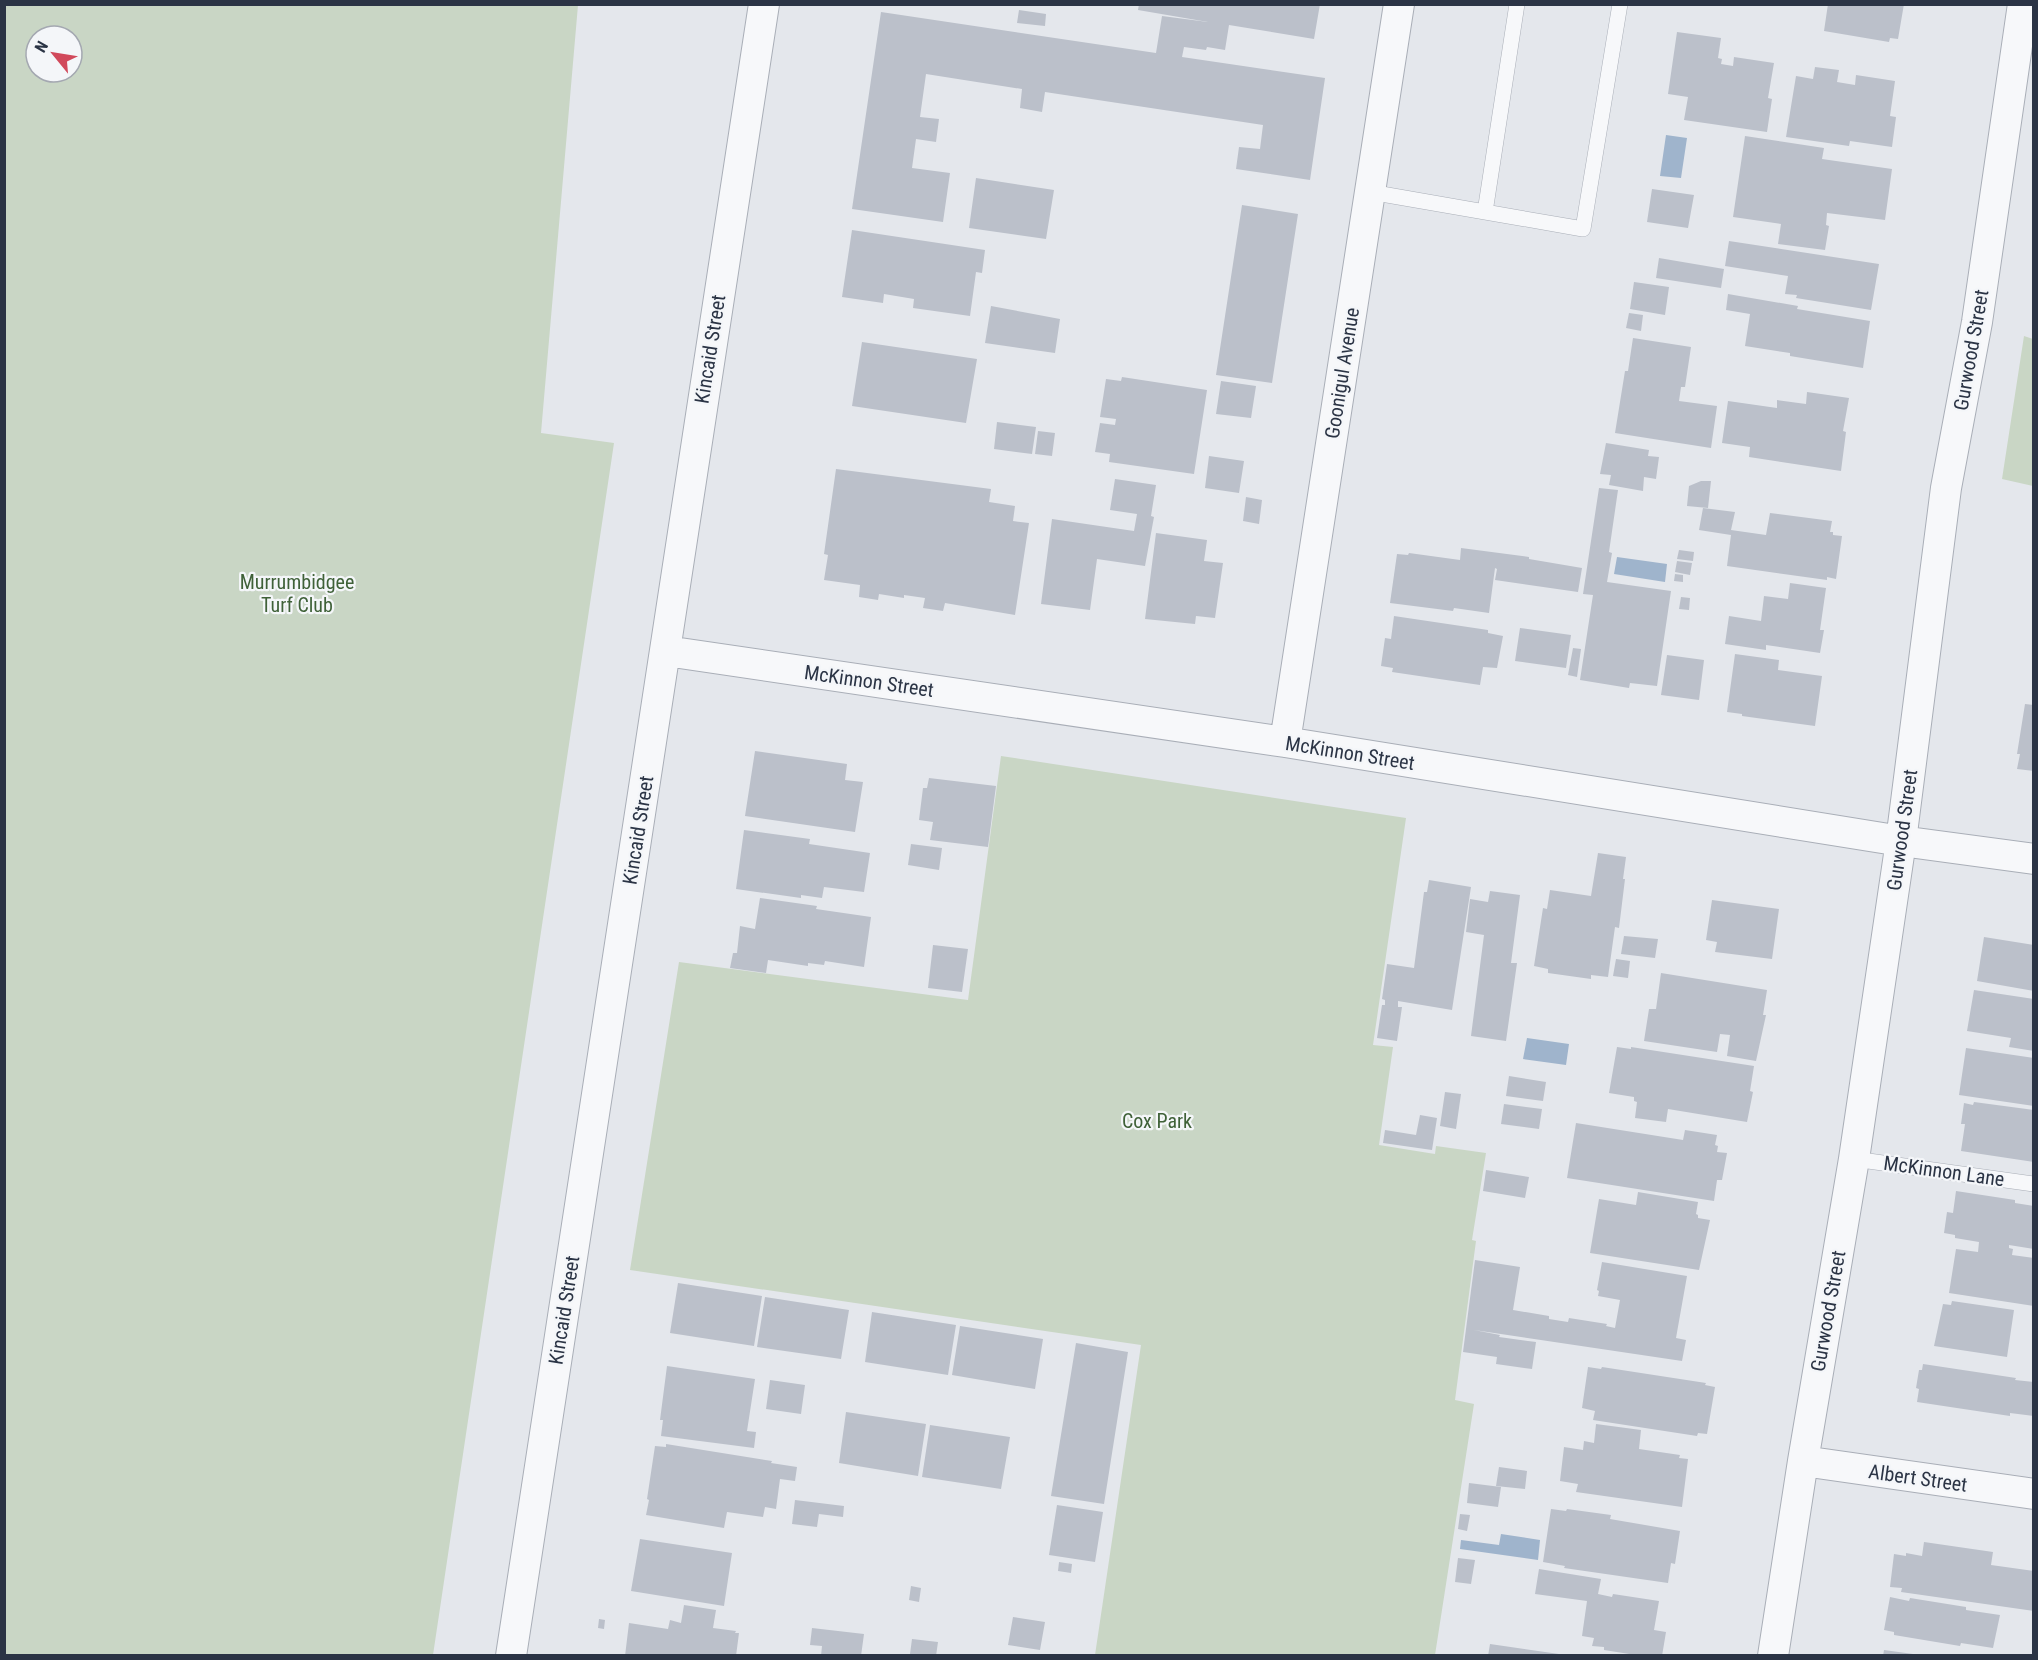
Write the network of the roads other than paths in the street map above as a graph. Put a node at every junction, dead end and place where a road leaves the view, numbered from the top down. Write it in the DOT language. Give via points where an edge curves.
graph roads {
  1 [pos="764,4"];
  2 [pos="1399,4"];
  3 [pos="1517,4"];
  4 [pos="1620,4"];
  5 [pos="2023,4"];
  6 [pos="1370,192"];
  7 [pos="1485,212"];
  8 [pos="666,651"];
  9 [pos="1285,742"];
  10 [pos="1901,841"];
  11 [pos="2034,859"];
  12 [pos="1854,1159"];
  13 [pos="2034,1184"];
  14 [pos="1803,1461"];
  15 [pos="2034,1494"];
  16 [pos="511,1656"];
  17 [pos="1773,1656"];
  1 -- 8 [label="street, Kincaid Street"];
  2 -- 6 [label="street, Goonigul Avenue"];
  3 -- 7 [label="lane"];
  4 -- 7 [label="lane" via="1583,230"];
  5 -- 10 [label="street, Gurwood Street" via="1977,322 1946,488"];
  6 -- 7 [label="lane"];
  6 -- 9 [label="street, Goonigul Avenue"];
  8 -- 9 [label="street, McKinnon Street"];
  8 -- 16 [label="street, Kincaid Street"];
  9 -- 10 [label="street, McKinnon Street"];
  10 -- 11 [label="street, McKinnon Street"];
  10 -- 12 [label="street, Gurwood Street"];
  12 -- 13 [label="lane, McKinnon Lane"];
  12 -- 14 [label="street, Gurwood Street"];
  14 -- 15 [label="street, Albert Street"];
  14 -- 17 [label="street, Gurwood Street"];
}
